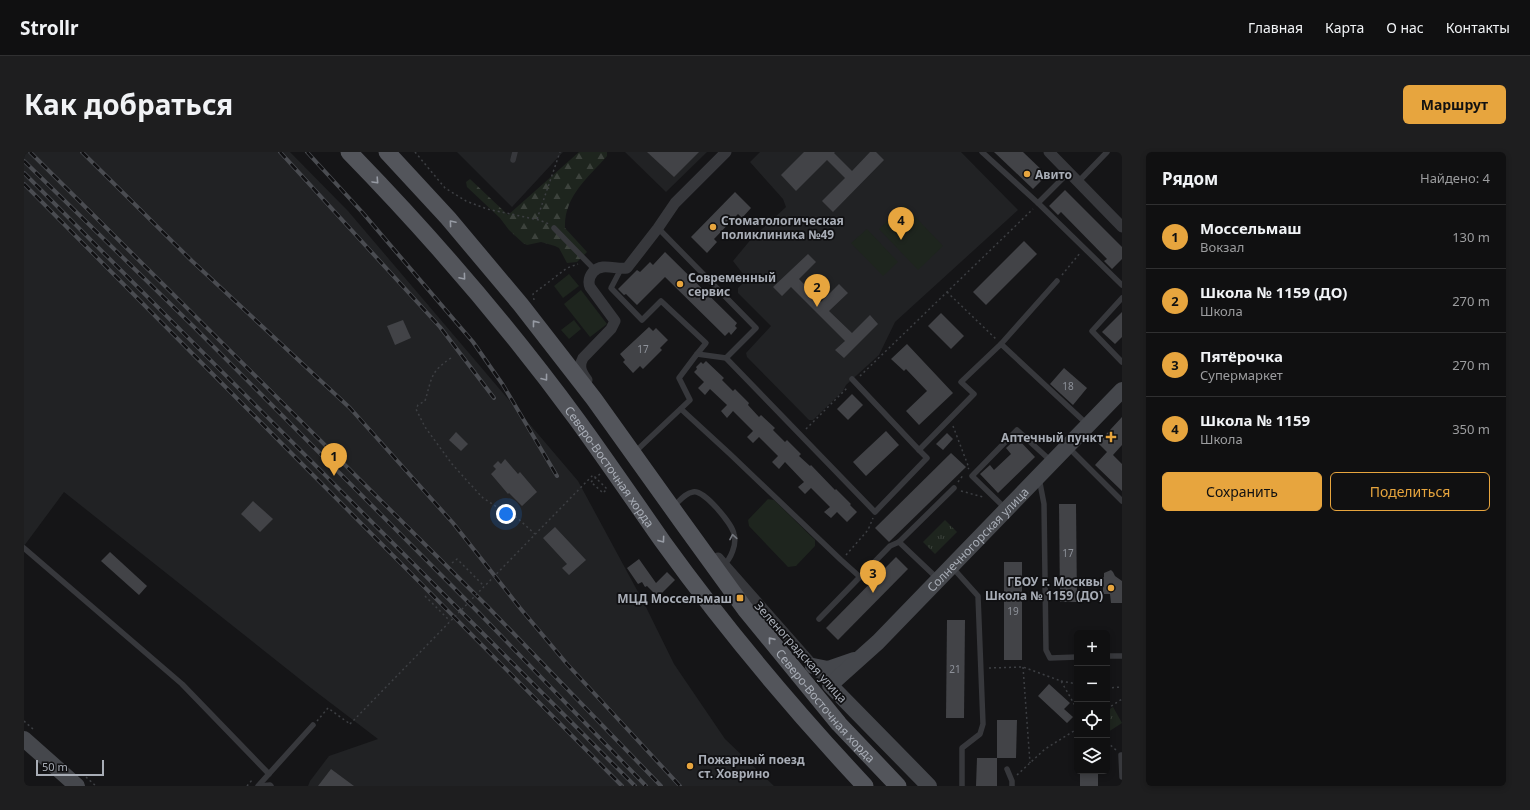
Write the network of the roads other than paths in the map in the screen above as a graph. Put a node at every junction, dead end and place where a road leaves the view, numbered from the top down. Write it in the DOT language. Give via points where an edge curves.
graph roads {
  1 [pos="350,152"];
  2 [pos="387,152"];
  3 [pos="515,152"];
  4 [pos="726,152"];
  5 [pos="982,152"];
  6 [pos="1049,152"];
  7 [pos="1107,152"];
  8 [pos="513,160"];
  9 [pos="1069,172"];
  10 [pos="1079,181"];
  11 [pos="1038,203"];
  12 [pos="552,226"];
  13 [pos="1122,227"];
  14 [pos="658,228"];
  15 [pos="621,269"];
  16 [pos="595,270"];
  17 [pos="1057,281"];
  18 [pos="1122,285"];
  19 [pos="1122,298"];
  20 [pos="1001,344"];
  21 [pos="697,354"];
  22 [pos="726,358"];
  23 [pos="1122,362"];
  24 [pos="853,380"];
  25 [pos="1122,390"];
  26 [pos="681,409"];
  27 [pos="1088,425"];
  28 [pos="1067,446"];
  29 [pos="919,450"];
  30 [pos="638,451"];
  31 [pos="1052,462"];
  32 [pos="1039,476"];
  33 [pos="954,488"];
  34 [pos="1122,501"];
  35 [pos="676,504"];
  36 [pos="1002,506"];
  37 [pos="899,542"];
  38 [pos="24,548"];
  39 [pos="723,565"];
  40 [pos="951,566"];
  41 [pos="860,577"];
  42 [pos="938,579"];
  43 [pos="819,619"];
  44 [pos="1110,656"];
  45 [pos="1122,656"];
  46 [pos="861,657"];
  47 [pos="1074,657"];
  48 [pos="813,666"];
  49 [pos="830,685"];
  50 [pos="313,725"];
  51 [pos="24,739"];
  52 [pos="1121,755"];
  53 [pos="1007,769"];
  54 [pos="269,774"];
  55 [pos="1122,777"];
  56 [pos="1012,783"];
  57 [pos="77,786"];
  58 [pos="258,786"];
  59 [pos="271,786"];
  60 [pos="865,786"];
  61 [pos="898,786"];
  62 [pos="929,786"];
  63 [pos="962,786"];
  1 -- 60 [label="main road, Северо-Восточная хорда, one-way, bridge" via="435,244 506,328 578,420 664,543 739,642 822,740"];
  61 -- 2 [label="main road, Северо-Восточная хорда, one-way, bridge" via="839,724 745,609 594,398 526,311 448,218"];
  3 -- 8 [label="lane"];
  4 -- 14 [label="street" via="675,203"];
  5 -- 11 [label="lane"];
  6 -- 9 [label="street"];
  7 -- 10 [label="lane"];
  9 -- 10 [label="street"];
  9 -- 11 [label="lane"];
  10 -- 13 [label="street"];
  11 -- 18 [label="lane"];
  12 -- 16 [label="lane"];
  14 -- 15 [label="street" via="627,268"];
  14 -- 22 [label="lane" via="756,328"];
  15 -- 16 [label="street" via="605,266"];
  15 -- 21 [label="lane" via="611,288 642,320 661,302 706,343"];
  16 -- 30 [label="street, Зеленоградская улица" via="588,283 615,321 611,329 583,358 580,368"];
  17 -- 20 [label="lane"];
  19 -- 23 [label="lane" via="1092,331"];
  20 -- 27 [label="lane"];
  20 -- 29 [label="lane" via="961,382 974,394"];
  21 -- 22 [label="lane"];
  21 -- 26 [label="lane" via="679,378 690,400"];
  22 -- 29 [label="lane" via="875,512 927,458"];
  24 -- 29 [label="lane"];
  25 -- 27 [label="street, Солнечногорская улица"];
  26 -- 30 [label="lane"];
  26 -- 41 [label="lane"];
  27 -- 28 [label="street, Солнечногорская улица"];
  28 -- 31 [label="street, Солнечногорская улица"];
  28 -- 34 [label="lane"];
  30 -- 35 [label="street, Зеленоградская улица"];
  31 -- 32 [label="street, Солнечногорская улица"];
  31 -- 36 [label="lane" via="1017,430 972,476"];
  32 -- 36 [label="street, Солнечногорская улица"];
  32 -- 47 [label="lane" via="1044,504 1046,650 1050,658"];
  33 -- 37 [label="lane"];
  35 -- 39 [label="street, Зеленоградская улица"];
  39 -- 35 [label="lane, one-way" via="727,563 735,545 730,525 701,493 694,491"];
  36 -- 40 [label="street, Солнечногорская улица"];
  37 -- 41 [label="lane" via="890,546"];
  37 -- 42 [label="lane"];
  38 -- 54 [label="lane" via="182,684"];
  39 -- 48 [label="street, Зеленоградская улица"];
  40 -- 42 [label="street, Солнечногорская улица"];
  40 -- 63 [label="lane" via="978,596 983,724 980,734 962,748"];
  41 -- 43 [label="lane"];
  42 -- 46 [label="street, Солнечногорская улица"];
  44 -- 45 [label="lane"];
  46 -- 48 [label="street" via="828,669"];
  46 -- 49 [label="street, Солнечногорская улица"];
  48 -- 49 [label="street, Зеленоградская улица"];
  49 -- 62 [label="street, Зеленоградская улица"];
  50 -- 54 [label="lane"];
  51 -- 57 [label="street"];
  52 -- 55 [label="lane"];
  53 -- 56 [label="lane"];
  54 -- 58 [label="lane"];
  58 -- 59 [label="lane"];
}
